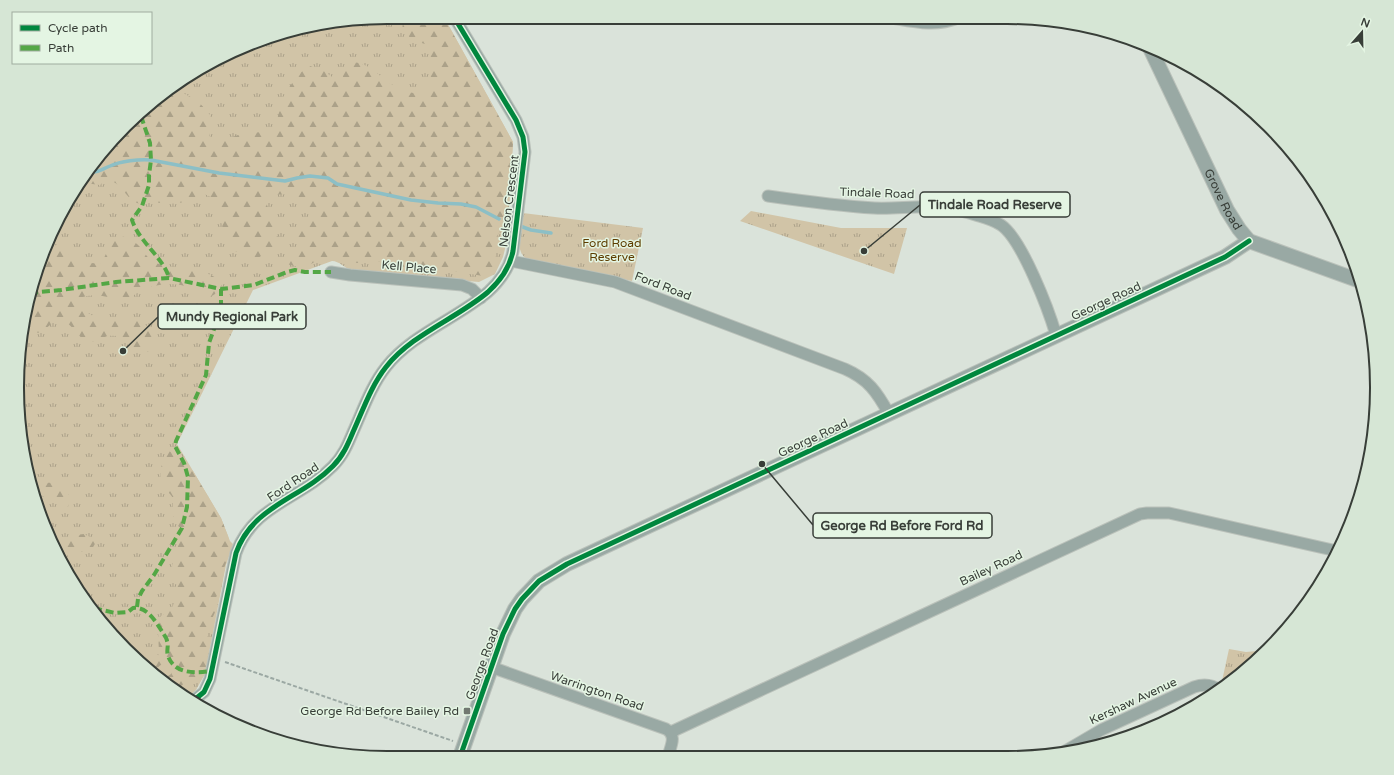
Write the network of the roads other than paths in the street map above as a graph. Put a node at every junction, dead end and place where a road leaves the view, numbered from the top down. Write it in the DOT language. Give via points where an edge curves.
graph roads {
  1 [pos="458,24"];
  2 [pos="1153,55"];
  3 [pos="768,196"];
  4 [pos="1249,241"];
  5 [pos="511,261"];
  6 [pos="331,272"];
  7 [pos="1353,279"];
  8 [pos="482,298"];
  9 [pos="1056,336"];
  10 [pos="889,414"];
  11 [pos="1332,550"];
  12 [pos="491,667"];
  13 [pos="1212,687"];
  14 [pos="198,697"];
  15 [pos="671,732"];
  16 [pos="1077,744"];
  17 [pos="459,750"];
  18 [pos="669,751"];
  1 -- 5 [label="street, Nelson Crescent" via="516,120 525,145"];
  2 -- 4 [label="street, Grove Road" via="1227,210"];
  3 -- 9 [label="street, Tindale Road" via="873,208 948,208 996,222 1012,235 1020,248 1049,312"];
  4 -- 7 [label="street, Grove Road"];
  4 -- 9 [label="street, George Road" via="1225,257"];
  5 -- 8 [label="street, Ford Road" via="495,285"];
  5 -- 10 [label="street, Ford Road" via="615,282 844,369 868,383"];
  6 -- 8 [label="street, Kell Place" via="462,285 472,289"];
  8 -- 14 [label="street, Ford Road" via="401,352 377,381 348,444 335,465 266,512 244,535 236,553 210,679 204,692"];
  9 -- 10 [label="street, George Road"];
  10 -- 12 [label="street, George Road" via="549,574 532,588 515,609"];
  11 -- 15 [label="street, Bailey Road" via="1169,513 1147,512"];
  12 -- 15 [label="street, Warrington Road"];
  12 -- 17 [label="street, George Road"];
  13 -- 16 [label="street, Kershaw Avenue" via="1207,685 1194,687 1101,730"];
  15 -- 18 [label="street"];
}
